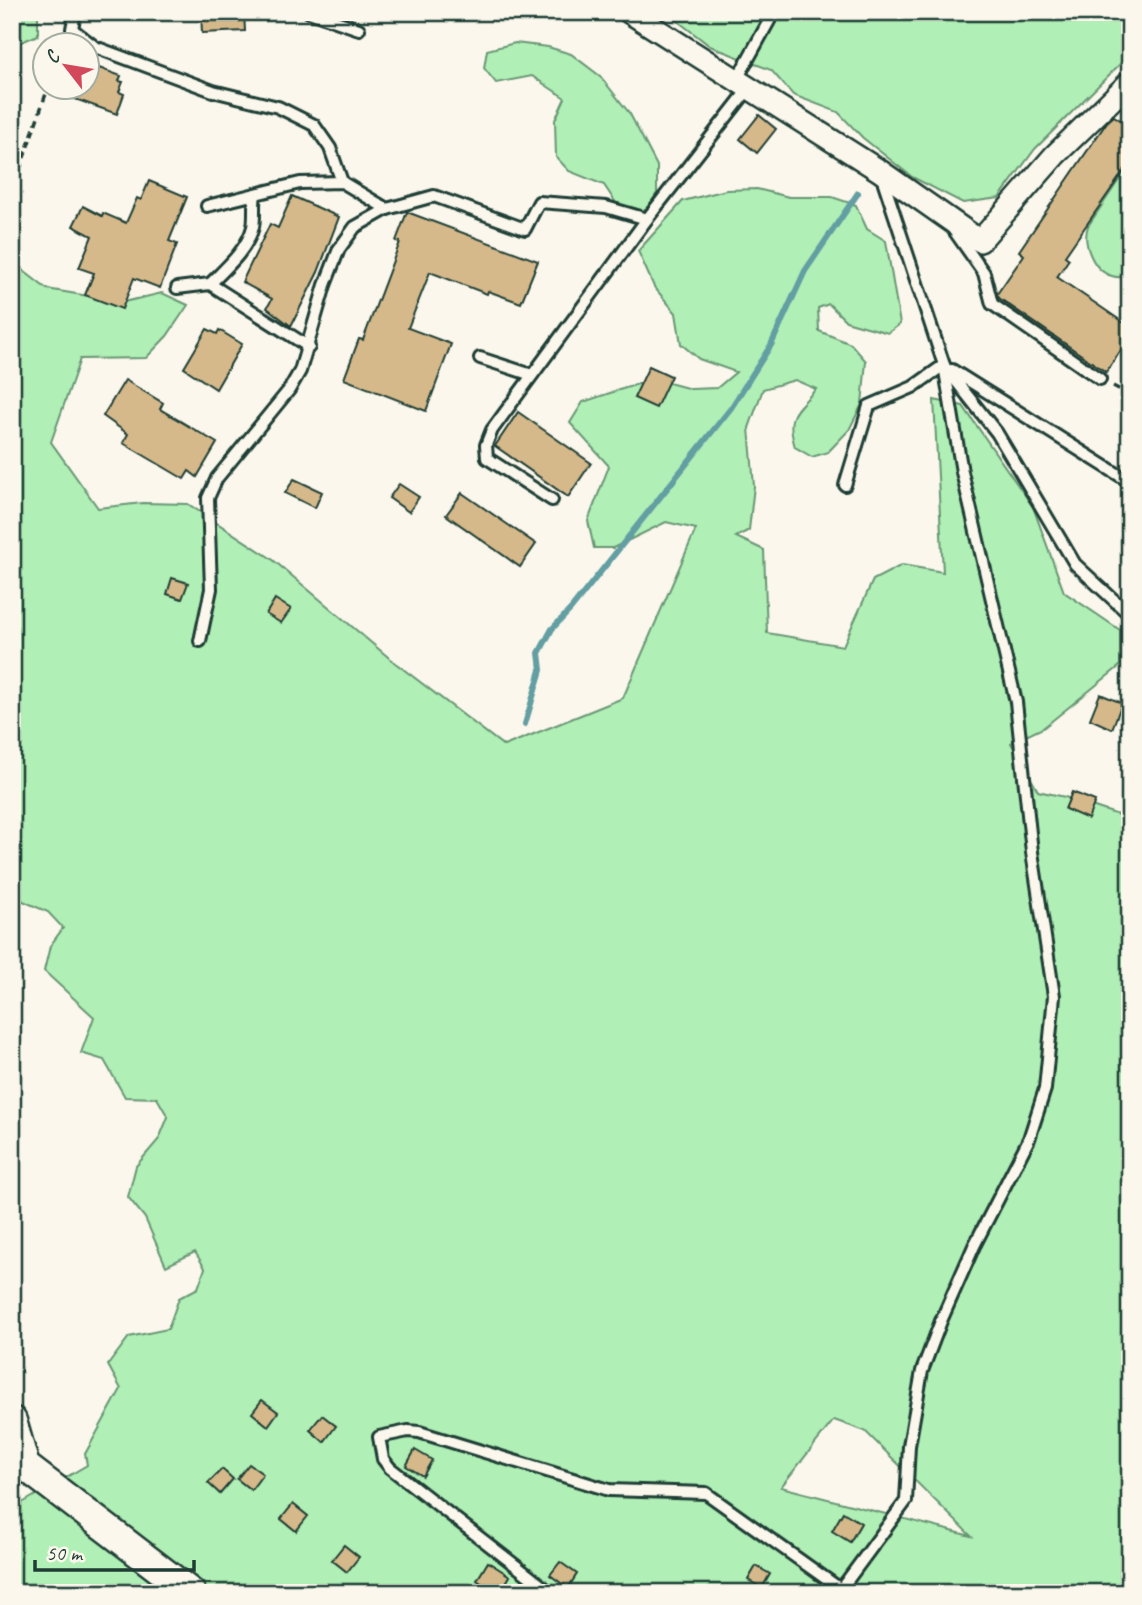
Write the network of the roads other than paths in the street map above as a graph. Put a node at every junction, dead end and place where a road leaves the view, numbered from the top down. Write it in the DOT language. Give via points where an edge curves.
graph roads {
  1 [pos="75,12"];
  2 [pos="309,12"];
  3 [pos="629,12"];
  4 [pos="774,12"];
  5 [pos="359,29"];
  6 [pos="1130,82"];
  7 [pos="743,83"];
  8 [pos="880,171"];
  9 [pos="342,182"];
  10 [pos="255,194"];
  11 [pos="207,206"];
  12 [pos="387,209"];
  13 [pos="943,216"];
  14 [pos="647,219"];
  15 [pos="210,284"];
  16 [pos="177,288"];
  17 [pos="309,347"];
  18 [pos="480,358"];
  19 [pos="944,365"];
  20 [pos="533,375"];
  21 [pos="1100,379"];
  22 [pos="1130,482"];
  23 [pos="845,485"];
  24 [pos="552,500"];
  25 [pos="1130,615"];
  26 [pos="200,642"];
  27 [pos="12,1421"];
  28 [pos="19,1471"];
  29 [pos="843,1591"];
  30 [pos="191,1593"];
  31 [pos="551,1593"];
  1 -- 9 [label="lane" via="72,29 95,47 213,91 278,107 314,125 330,148"];
  2 -- 5 [label="lane"];
  3 -- 7 [label="street"];
  4 -- 7 [label="lane"];
  6 -- 13 [label="street" via="1055,155 980,241"];
  7 -- 8 [label="street"];
  7 -- 14 [label="lane"];
  8 -- 13 [label="street"];
  8 -- 19 [label="lane"];
  9 -- 10 [label="lane" via="300,183"];
  9 -- 12 [label="lane"];
  10 -- 11 [label="lane"];
  10 -- 15 [label="lane" via="250,236"];
  12 -- 14 [label="lane" via="434,196 525,229 539,202 606,207"];
  12 -- 17 [label="lane" via="355,227 339,249"];
  13 -- 21 [label="lane" via="984,272 992,304"];
  14 -- 20 [label="lane"];
  15 -- 16 [label="lane"];
  15 -- 17 [label="lane"];
  17 -- 26 [label="lane" via="289,390 217,478 208,498 211,589"];
  18 -- 20 [label="lane"];
  19 -- 22 [label="lane"];
  19 -- 23 [label="lane" via="913,387 869,406"];
  19 -- 25 [label="lane" via="997,433 1075,564"];
  19 -- 29 [label="lane" via="961,472 1016,702 1054,996 1045,1089 1029,1139 974,1246 922,1371 909,1447 906,1501"];
  20 -- 24 [label="lane" via="492,430 487,458"];
  27 -- 28 [label="street"];
  28 -- 30 [label="street"];
  29 -- 31 [label="lane" via="706,1493 610,1490 419,1432 379,1437 383,1459 390,1468"];
}
